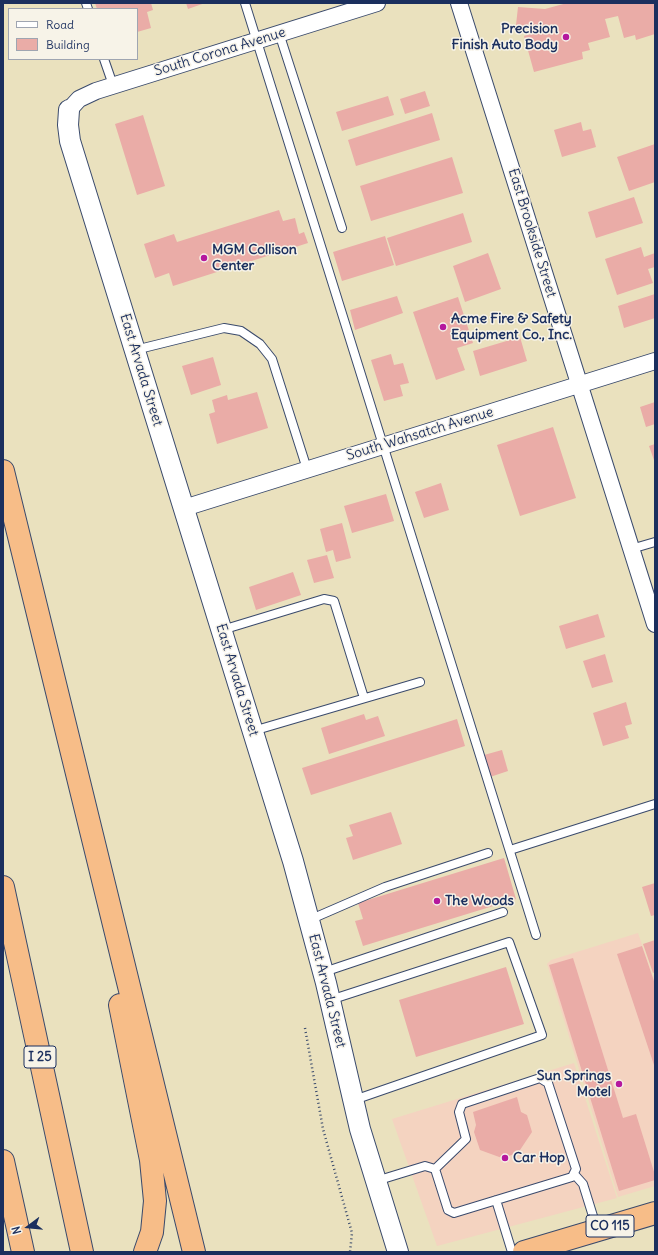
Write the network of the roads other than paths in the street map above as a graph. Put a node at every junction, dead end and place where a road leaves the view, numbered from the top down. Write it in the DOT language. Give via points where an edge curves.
graph roads {
  1 [pos="245,3"];
  2 [pos="377,3"];
  3 [pos="459,3"];
  4 [pos="279,33"];
  5 [pos="256,40"];
  6 [pos="104,60"];
  7 [pos="113,85"];
  8 [pos="69,110"];
  9 [pos="342,228"];
  10 [pos="135,350"];
  11 [pos="655,361"];
  12 [pos="579,384"];
  13 [pos="382,446"];
  14 [pos="308,469"];
  15 [pos="3,471"];
  16 [pos="184,508"];
  17 [pos="655,542"];
  18 [pos="631,549"];
  19 [pos="655,624"];
  20 [pos="222,630"];
  21 [pos="420,682"];
  22 [pos="364,698"];
  23 [pos="253,731"];
  24 [pos="655,804"];
  25 [pos="510,850"];
  26 [pos="98,853"];
  27 [pos="488,853"];
  28 [pos="3,887"];
  29 [pos="503,912"];
  30 [pos="309,920"];
  31 [pos="536,935"];
  32 [pos="323,972"];
  33 [pos="330,1000"];
  34 [pos="353,1100"];
  35 [pos="3,1161"];
  36 [pos="435,1169"];
  37 [pos="574,1174"];
  38 [pos="376,1181"];
  39 [pos="496,1200"];
  40 [pos="655,1213"];
  41 [pos="598,1230"];
  42 [pos="22,1247"];
  43 [pos="82,1252"];
  44 [pos="145,1252"];
  45 [pos="194,1252"];
  46 [pos="398,1252"];
  47 [pos="512,1252"];
  48 [pos="524,1252"];
  1 -- 5 [label="lane"];
  2 -- 4 [label="street, South Corona Avenue"];
  3 -- 12 [label="street, East Brookside Street"];
  4 -- 5 [label="street, South Corona Avenue"];
  4 -- 9 [label="lane"];
  5 -- 7 [label="street, South Corona Avenue"];
  5 -- 13 [label="lane"];
  6 -- 7 [label="lane"];
  7 -- 8 [label="street, South Corona Avenue" via="79,99"];
  8 -- 10 [label="street, East Arvada Street" via="70,140"];
  10 -- 14 [label="lane" via="224,328 248,335 260,344 272,359"];
  10 -- 16 [label="street, East Arvada Street"];
  11 -- 12 [label="street, South Wahsatch Avenue"];
  12 -- 13 [label="street, South Wahsatch Avenue"];
  12 -- 18 [label="street, East Brookside Street"];
  13 -- 14 [label="street, South Wahsatch Avenue"];
  13 -- 25 [label="lane"];
  14 -- 16 [label="street, South Wahsatch Avenue"];
  15 -- 26 [label="highway"];
  16 -- 20 [label="street, East Arvada Street"];
  17 -- 18 [label="lane"];
  18 -- 19 [label="street, East Brookside Street"];
  20 -- 22 [label="lane" via="324,599 334,601"];
  20 -- 23 [label="street, East Arvada Street"];
  21 -- 22 [label="lane"];
  22 -- 23 [label="lane"];
  23 -- 30 [label="street, East Arvada Street"];
  24 -- 25 [label="lane"];
  25 -- 31 [label="lane"];
  26 -- 44 [label="highway" via="121,1010 151,1160 155,1201 152,1232"];
  26 -- 45 [label="highway"];
  27 -- 30 [label="lane" via="385,887"];
  28 -- 43 [label="highway, I 25"];
  29 -- 32 [label="lane"];
  30 -- 32 [label="street, East Arvada Street"];
  32 -- 33 [label="street, East Arvada Street"];
  33 -- 34 [label="street, East Arvada Street"];
  33 -- 34 [label="lane" via="509,942 542,1035"];
  34 -- 38 [label="street, East Arvada Street"];
  35 -- 42 [label="highway"];
  36 -- 37 [label="lane" via="466,1139 459,1112 462,1104 540,1078 548,1083 576,1169"];
  36 -- 38 [label="lane" via="425,1166"];
  36 -- 39 [label="lane" via="448,1210 454,1212"];
  37 -- 39 [label="lane" via="572,1177"];
  37 -- 41 [label="lane" via="583,1184"];
  38 -- 46 [label="street, East Arvada Street"];
  39 -- 47 [label="lane"];
  40 -- 41 [label="highway, CO 115"];
  41 -- 48 [label="highway, CO 115"];
}
